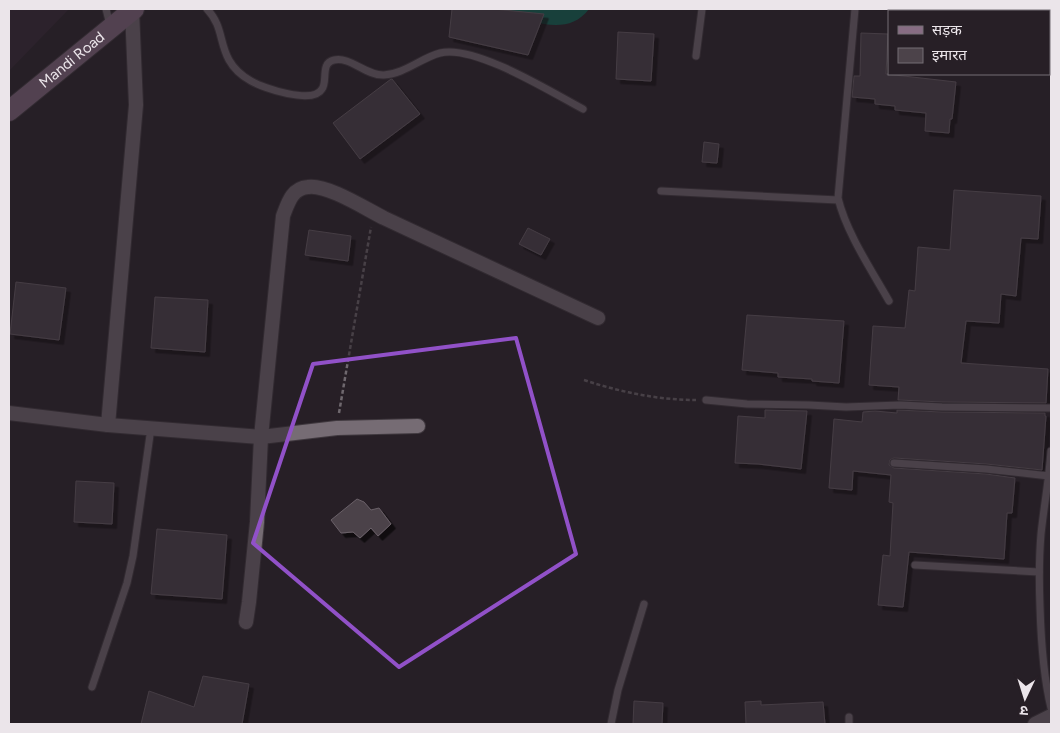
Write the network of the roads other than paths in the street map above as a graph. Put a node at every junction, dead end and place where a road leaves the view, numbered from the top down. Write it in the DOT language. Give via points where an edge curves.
graph roads {
  1 [pos="106,9"];
  2 [pos="207,9"];
  3 [pos="702,9"];
  4 [pos="855,9"];
  5 [pos="133,10"];
  6 [pos="110,28"];
  7 [pos="696,56"];
  8 [pos="583,109"];
  9 [pos="9,111"];
  10 [pos="661,191"];
  11 [pos="838,200"];
  12 [pos="889,301"];
  13 [pos="598,318"];
  14 [pos="706,400"];
  15 [pos="1051,408"];
  16 [pos="9,413"];
  17 [pos="108,425"];
  18 [pos="418,426"];
  19 [pos="151,428"];
  20 [pos="261,437"];
  21 [pos="1051,451"];
  22 [pos="894,463"];
  23 [pos="1049,476"];
  24 [pos="915,565"];
  25 [pos="1039,572"];
  26 [pos="644,604"];
  27 [pos="246,622"];
  28 [pos="92,687"];
  29 [pos="1051,708"];
  30 [pos="1051,716"];
  31 [pos="611,724"];
  32 [pos="1035,724"];
  1 -- 6 [label="lane"];
  2 -- 8 [label="lane" via="216,21 229,60 236,70 267,89 314,95 324,88 327,64 333,60 343,60 375,75 383,75 440,53 452,52 465,53 505,67"];
  3 -- 7 [label="lane"];
  4 -- 11 [label="lane"];
  5 -- 6 [label="street, Mandi Road"];
  5 -- 17 [label="street" via="136,105"];
  6 -- 9 [label="street, Mandi Road"];
  10 -- 11 [label="lane"];
  11 -- 12 [label="lane" via="851,232"];
  13 -- 20 [label="street" via="336,194 319,187 298,189 289,199 283,216"];
  14 -- 15 [label="lane" via="846,407"];
  16 -- 17 [label="street"];
  17 -- 19 [label="street"];
  18 -- 20 [label="street" via="337,428"];
  19 -- 20 [label="street"];
  19 -- 28 [label="lane" via="127,583"];
  20 -- 27 [label="street" via="257,522"];
  21 -- 23 [label="lane"];
  22 -- 23 [label="lane"];
  23 -- 25 [label="lane"];
  24 -- 25 [label="lane"];
  25 -- 29 [label="lane" via="1041,638"];
  26 -- 31 [label="lane"];
  30 -- 32 [label="street"];
}
